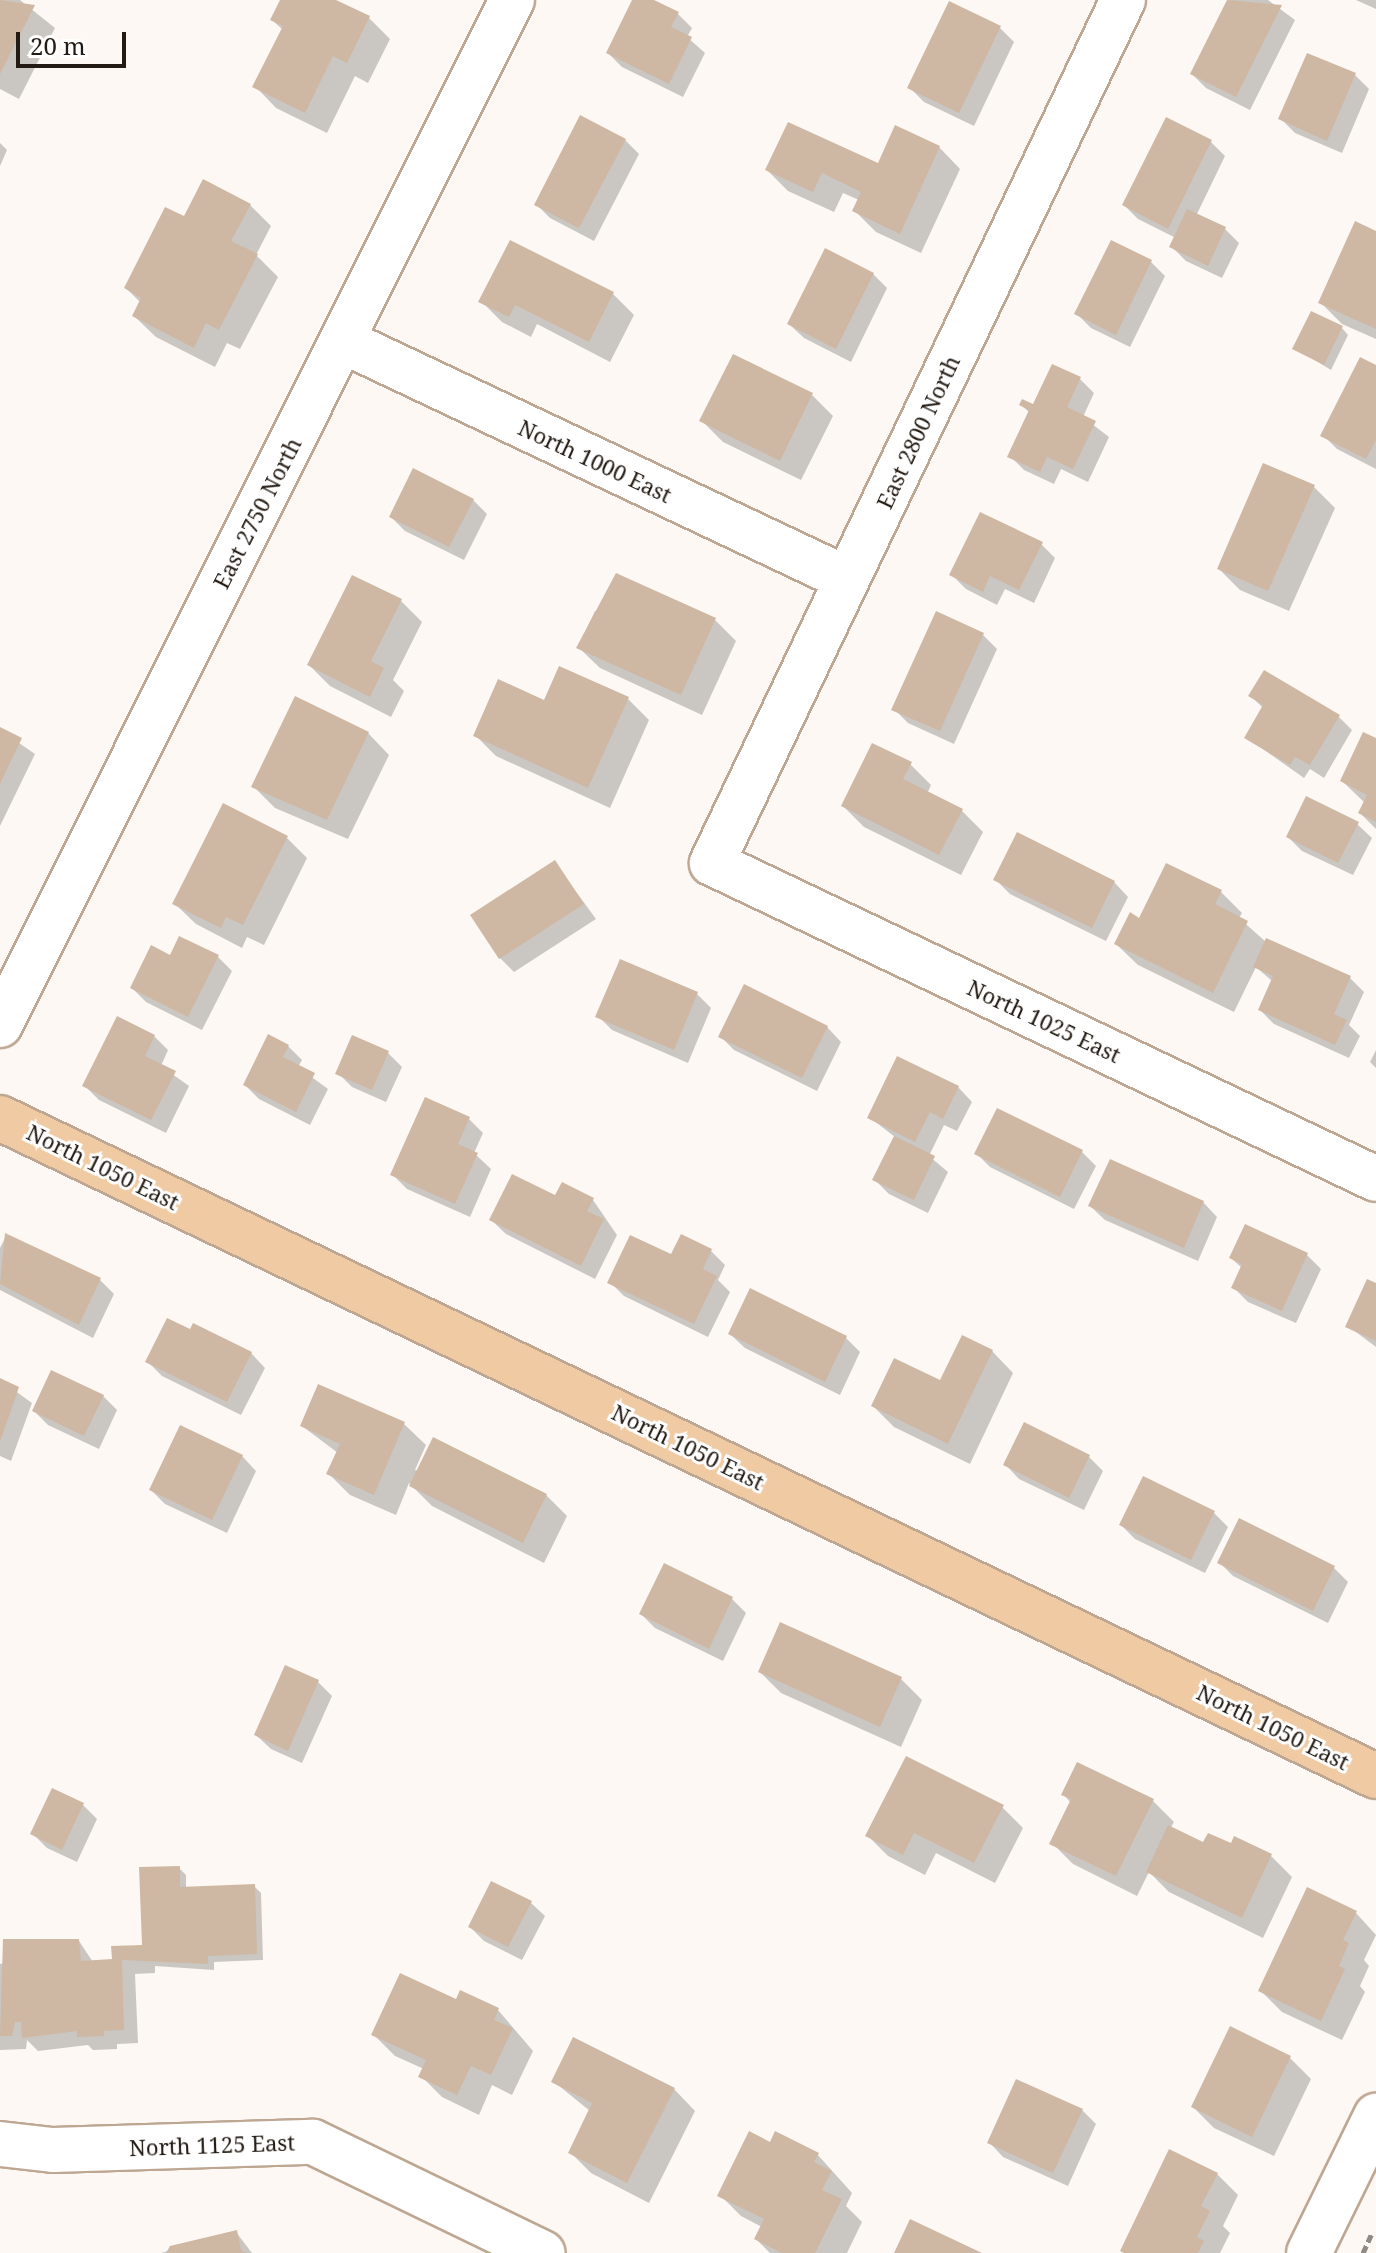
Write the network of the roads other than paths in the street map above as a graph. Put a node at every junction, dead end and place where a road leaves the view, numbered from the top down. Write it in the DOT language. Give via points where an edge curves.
graph roads {
  1 [pos="512,0"];
  2 [pos="1123,0"];
  3 [pos="343,341"];
  4 [pos="847,579"];
  5 [pos="712,863"];
  6 [pos="0,1025"];
  7 [pos="0,1118"];
  8 [pos="1376,1179"];
  9 [pos="1376,1776"];
  10 [pos="1376,2116"];
  11 [pos="0,2144"];
  12 [pos="543,2253"];
  13 [pos="1309,2253"];
  1 -- 3 [label="street, East 2750 North"];
  2 -- 4 [label="street, East 2800 North"];
  3 -- 4 [label="street, North 1000 East"];
  3 -- 6 [label="street, East 2750 North"];
  4 -- 5 [label="street, East 2800 North"];
  5 -- 8 [label="street, North 1025 East"];
  7 -- 9 [label="main road, North 1050 East"];
  10 -- 13 [label="street"];
  11 -- 12 [label="street, North 1125 East" via="53,2150 313,2142"];
}
